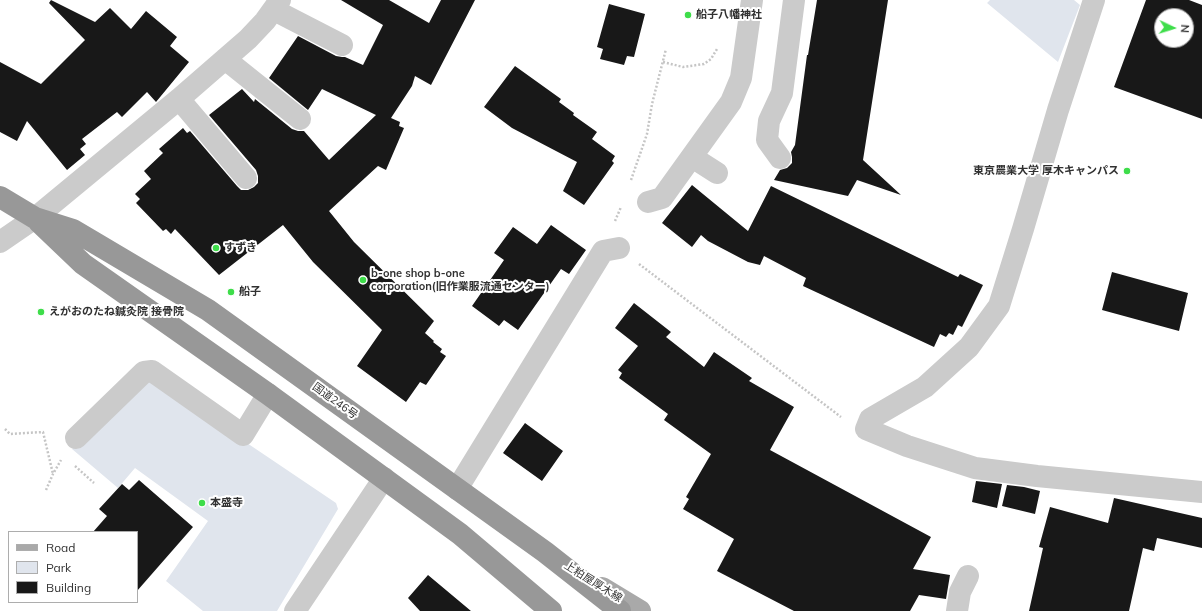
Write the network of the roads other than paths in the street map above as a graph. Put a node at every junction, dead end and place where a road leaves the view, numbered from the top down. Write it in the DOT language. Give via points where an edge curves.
graph roads {
  1 [pos="752,0"];
  2 [pos="794,0"];
  3 [pos="1094,0"];
  4 [pos="277,5"];
  5 [pos="342,45"];
  6 [pos="225,59"];
  7 [pos="179,99"];
  8 [pos="300,119"];
  9 [pos="692,156"];
  10 [pos="780,158"];
  11 [pos="717,173"];
  12 [pos="246,178"];
  13 [pos="0,197"];
  14 [pos="648,202"];
  15 [pos="35,218"];
  16 [pos="0,242"];
  17 [pos="619,248"];
  18 [pos="268,394"];
  19 [pos="76,438"];
  20 [pos="384,478"];
  21 [pos="457,489"];
  22 [pos="1202,492"];
  23 [pos="545,552"];
  24 [pos="968,576"];
  25 [pos="295,611"];
  26 [pos="551,611"];
  27 [pos="620,611"];
  28 [pos="640,611"];
  29 [pos="957,611"];
  1 -- 9 [label="street" via="741,78 731,102"];
  2 -- 10 [label="street" via="782,93 768,121 767,140"];
  3 -- 22 [label="street" via="999,306 969,348 925,387 870,419 866,429 907,446 975,468"];
  4 -- 5 [label="street"];
  4 -- 6 [label="street" via="248,39"];
  6 -- 7 [label="street"];
  6 -- 8 [label="street"];
  7 -- 12 [label="street"];
  7 -- 15 [label="street"];
  9 -- 11 [label="street"];
  9 -- 14 [label="street" via="662,198"];
  13 -- 15 [label="highway, 国道246号"];
  15 -- 16 [label="street"];
  15 -- 18 [label="highway, 国道246号" via="83,264"];
  15 -- 21 [label="highway, 国道246号" via="78,234 208,310"];
  17 -- 21 [label="street" via="603,251"];
  18 -- 19 [label="street" via="243,435 152,371 144,372"];
  18 -- 20 [label="highway, 国道246号"];
  20 -- 25 [label="street"];
  20 -- 26 [label="highway, 国道246号" via="460,534"];
  21 -- 23 [label="highway, 国道246号"];
  23 -- 27 [label="highway, 国道246号"];
  23 -- 28 [label="main road, 上粕屋厚木線"];
  24 -- 29 [label="street" via="960,592"];
}
